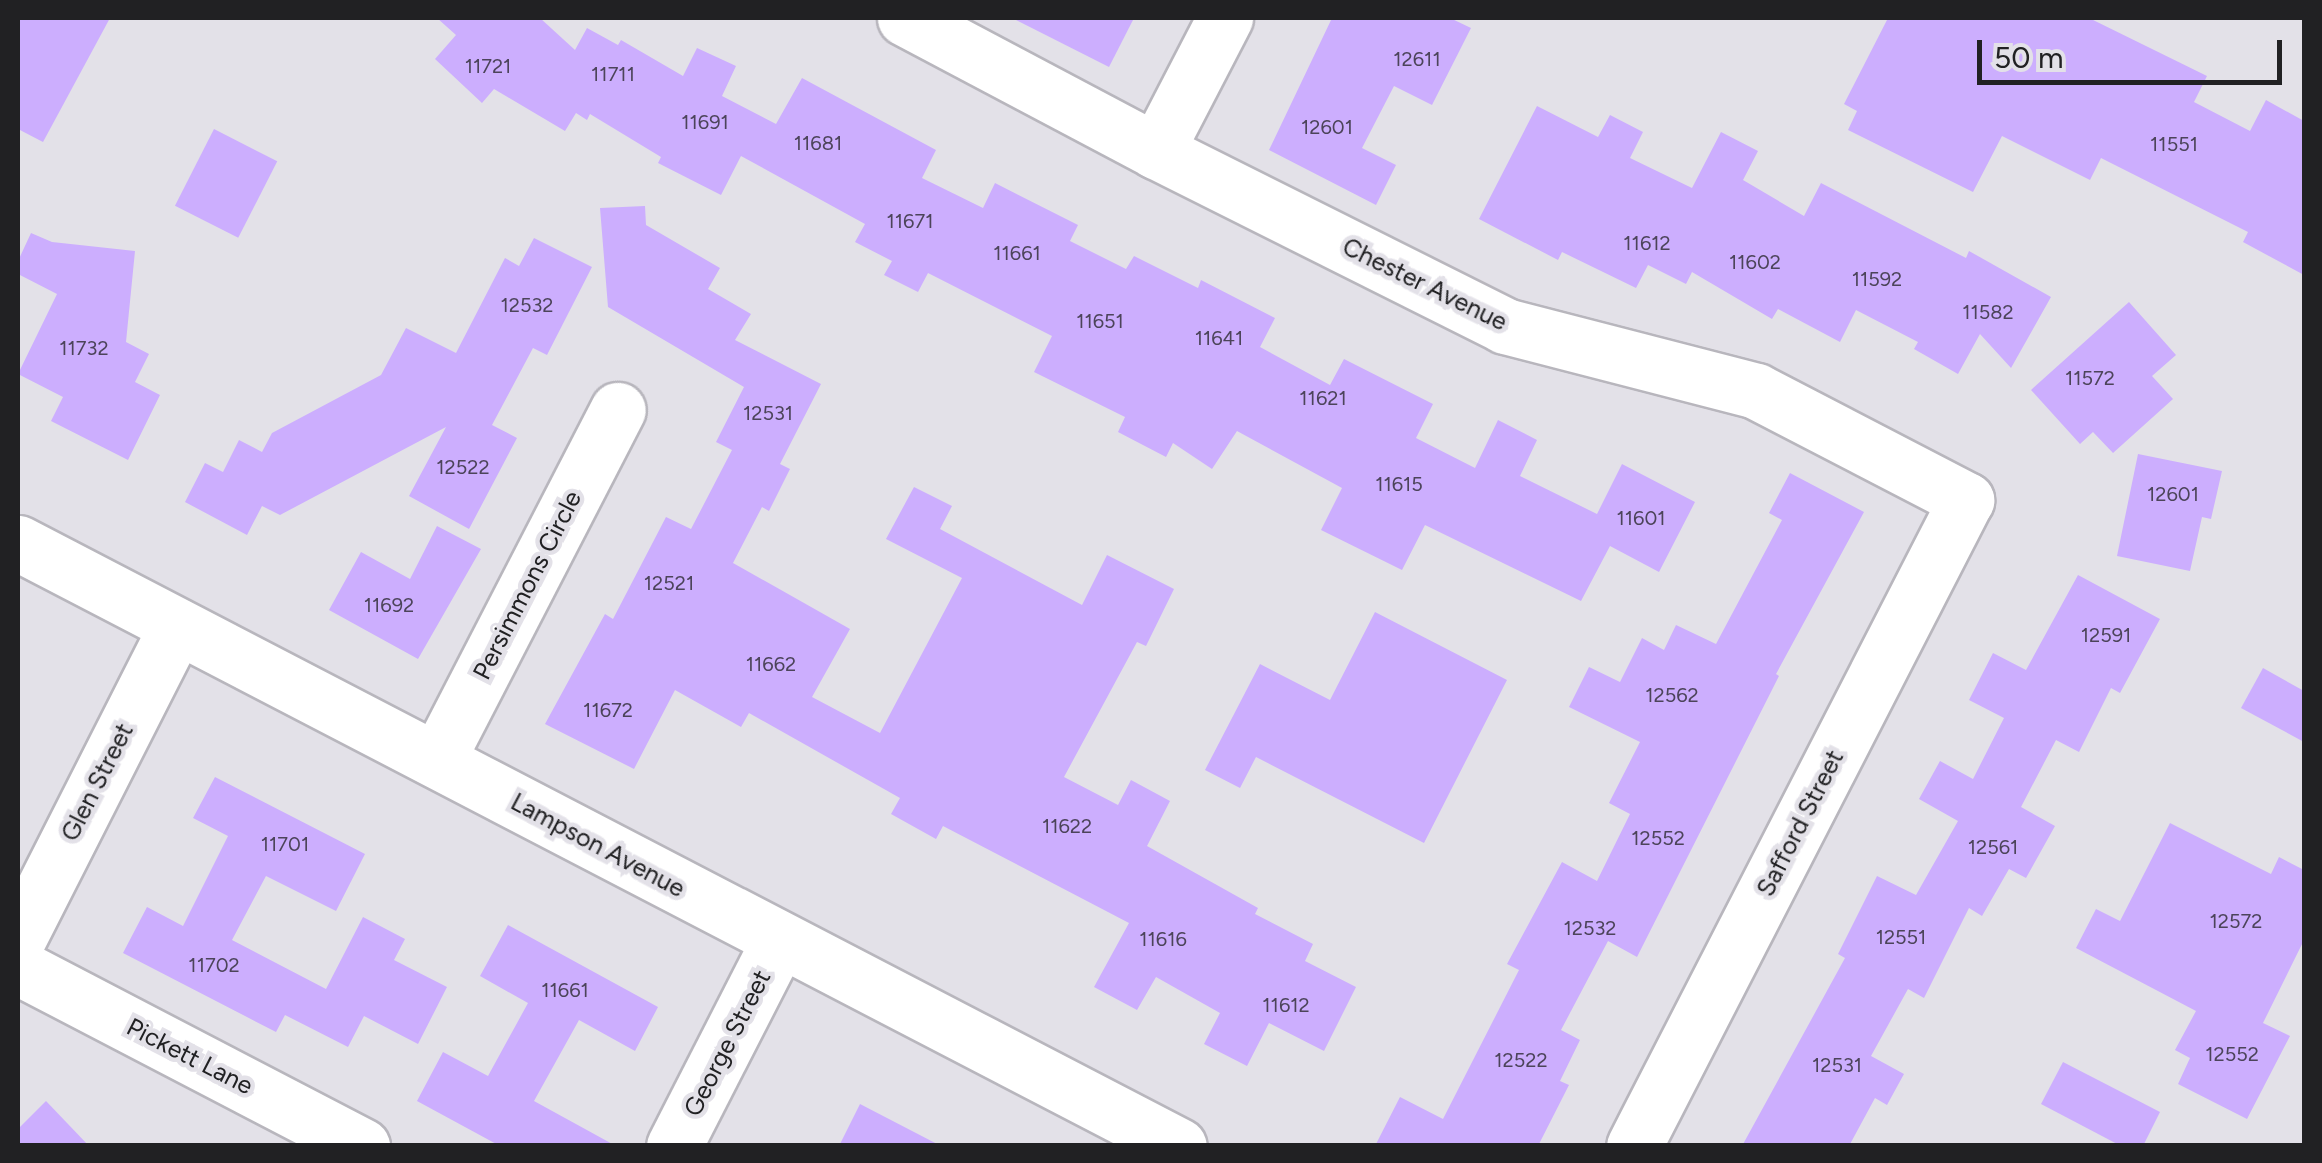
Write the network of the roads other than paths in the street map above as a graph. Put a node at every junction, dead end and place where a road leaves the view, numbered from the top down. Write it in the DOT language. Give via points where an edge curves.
graph roads {
  1 [pos="905,18"];
  2 [pos="1225,18"];
  3 [pos="1156,150"];
  4 [pos="618,410"];
  5 [pos="1966,500"];
  6 [pos="18,544"];
  7 [pos="177,626"];
  8 [pos="436,760"];
  9 [pos="18,939"];
  10 [pos="780,941"];
  11 [pos="18,967"];
  12 [pos="362,1146"];
  13 [pos="674,1146"];
  14 [pos="1179,1146"];
  15 [pos="1634,1146"];
  1 -- 3 [label="street, Chester Avenue"];
  2 -- 3 [label="street"];
  3 -- 5 [label="street, Chester Avenue" via="1505,326 1756,391"];
  4 -- 8 [label="street, Persimmons Circle"];
  5 -- 15 [label="street, Safford Street"];
  6 -- 7 [label="street, Lampson Avenue"];
  7 -- 8 [label="street, Lampson Avenue"];
  7 -- 9 [label="street, Glen Street"];
  8 -- 10 [label="street, Lampson Avenue"];
  10 -- 13 [label="street, George Street"];
  10 -- 14 [label="street, Lampson Avenue"];
  11 -- 12 [label="street, Pickett Lane"];
}
